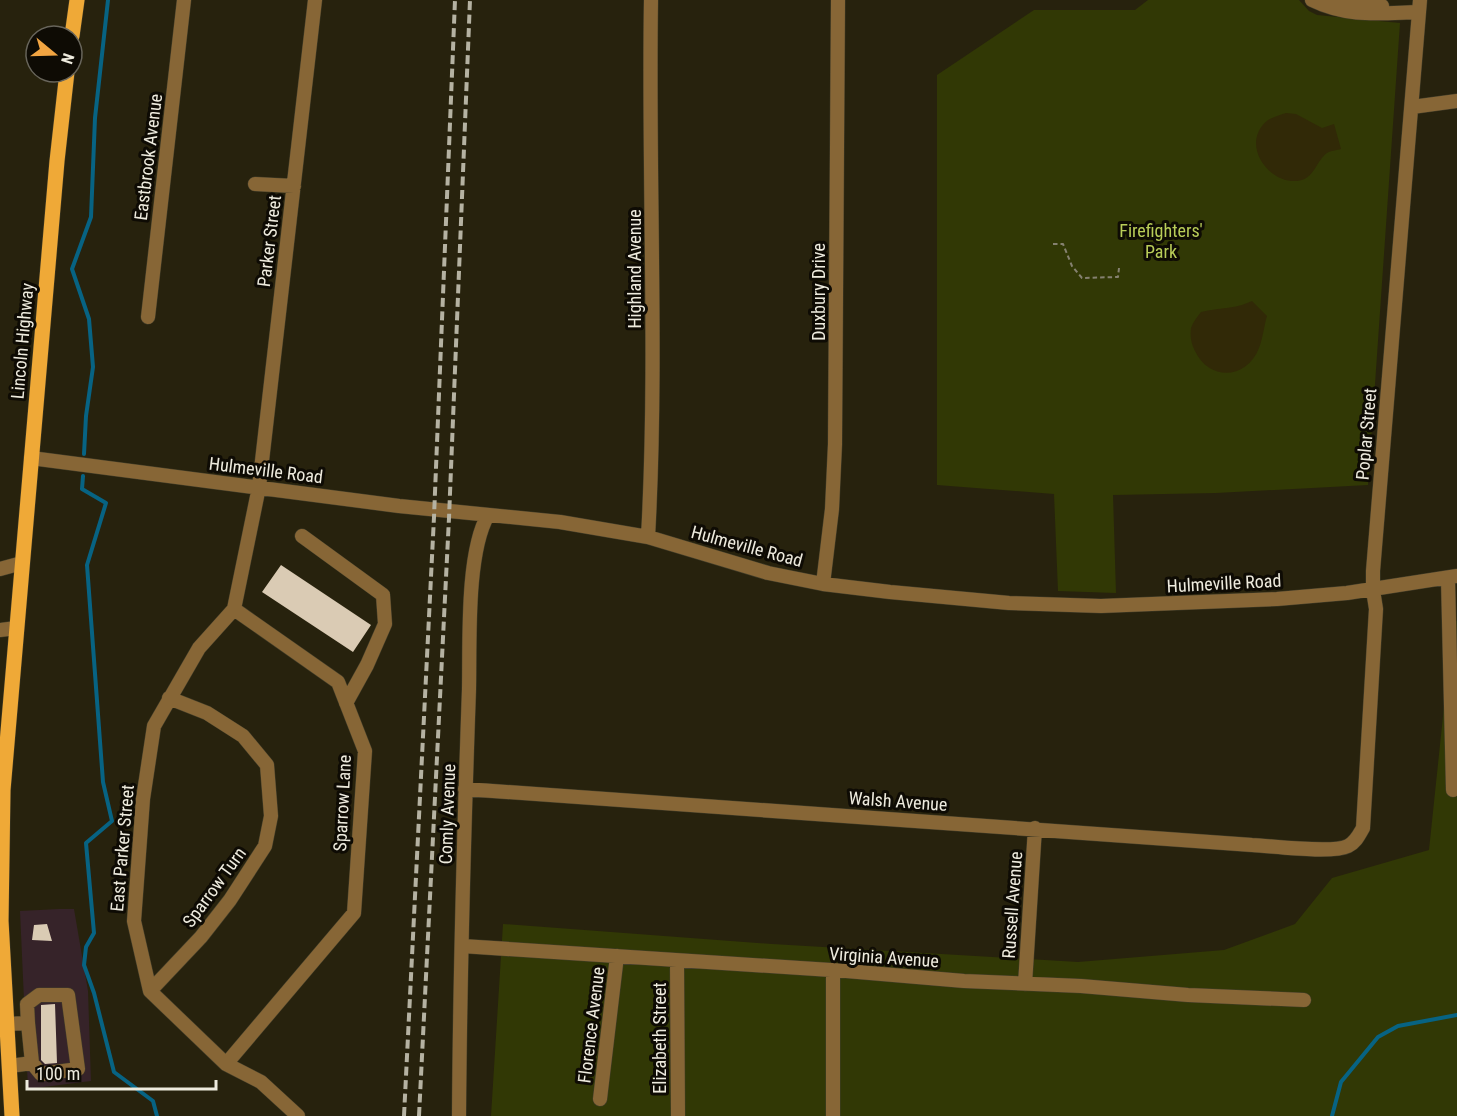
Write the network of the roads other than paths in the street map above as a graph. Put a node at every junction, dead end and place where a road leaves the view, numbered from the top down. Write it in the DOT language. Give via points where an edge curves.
graph roads {
  1 [pos="77,0"];
  2 [pos="184,0"];
  3 [pos="315,0"];
  4 [pos="651,0"];
  5 [pos="838,0"];
  6 [pos="1420,6"];
  7 [pos="74,24"];
  8 [pos="66,84"];
  9 [pos="1457,101"];
  10 [pos="1412,106"];
  11 [pos="255,184"];
  12 [pos="294,186"];
  13 [pos="148,317"];
  14 [pos="31,458"];
  15 [pos="259,487"];
  16 [pos="488,515"];
  17 [pos="302,536"];
  18 [pos="648,537"];
  19 [pos="22,563"];
  20 [pos="0,569"];
  21 [pos="1452,578"];
  22 [pos="823,584"];
  23 [pos="1373,590"];
  24 [pos="234,609"];
  25 [pos="16,628"];
  26 [pos="0,630"];
  27 [pos="6,670"];
  28 [pos="169,698"];
  29 [pos="346,703"];
  30 [pos="465,789"];
  31 [pos="1453,790"];
  32 [pos="1035,828"];
  33 [pos="1329,849"];
  34 [pos="462,946"];
  35 [pos="617,956"];
  36 [pos="677,961"];
  37 [pos="833,970"];
  38 [pos="1025,984"];
  39 [pos="150,990"];
  40 [pos="1304,1000"];
  41 [pos="3,1006"];
  42 [pos="28,1023"];
  43 [pos="7,1024"];
  44 [pos="32,1063"];
  45 [pos="226,1064"];
  46 [pos="10,1066"];
  47 [pos="600,1099"];
  48 [pos="12,1116"];
  49 [pos="297,1116"];
  50 [pos="459,1116"];
  51 [pos="678,1116"];
  52 [pos="833,1116"];
  1 -- 7 [label="main road"];
  2 -- 13 [label="street, Eastbrook Avenue"];
  3 -- 12 [label="street, Parker Street"];
  4 -- 18 [label="street, Highland Avenue" via="653,386"];
  5 -- 22 [label="street, Duxbury Drive" via="835,444"];
  6 -- 6 [label="street" via="1349,1 1312,0 1351,13"];
  6 -- 10 [label="street, Poplar Street"];
  8 -- 14 [label="main road, Lincoln Highway"];
  9 -- 10 [label="street"];
  10 -- 23 [label="street, Poplar Street"];
  11 -- 12 [label="street"];
  12 -- 15 [label="street, Parker Street"];
  14 -- 15 [label="street, Hulmeville Road"];
  14 -- 19 [label="main road, Lincoln Highway"];
  15 -- 16 [label="street, Hulmeville Road"];
  15 -- 24 [label="street"];
  16 -- 18 [label="street, Hulmeville Road"];
  16 -- 30 [label="street, Comly Avenue" via="479,533 472,592"];
  17 -- 29 [label="street" via="383,595 385,624"];
  18 -- 22 [label="street, Hulmeville Road" via="768,573"];
  19 -- 20 [label="street"];
  19 -- 25 [label="main road, Lincoln Highway"];
  21 -- 23 [label="street, Hulmeville Road"];
  21 -- 31 [label="street"];
  22 -- 23 [label="street, Hulmeville Road" via="1009,603 1101,606 1277,599"];
  23 -- 33 [label="street, Poplar Street" via="1376,609 1363,828 1349,846"];
  24 -- 28 [label="street, East Parker Street" via="199,648"];
  24 -- 29 [label="street, Sparrow Lane" via="338,682"];
  25 -- 26 [label="street"];
  25 -- 27 [label="main road, Lincoln Highway"];
  27 -- 41 [label="main road, Lincoln Highway"];
  28 -- 39 [label="street, East Parker Street" via="154,726 143,799 134,921"];
  28 -- 39 [label="street, Sparrow Turn" via="207,713 243,736 267,765 271,816 265,846 230,900"];
  29 -- 45 [label="street, Sparrow Lane" via="365,751 354,913"];
  30 -- 32 [label="street, Walsh Avenue"];
  30 -- 34 [label="street, Comly Avenue"];
  32 -- 33 [label="street, Walsh Avenue"];
  32 -- 38 [label="street, Russell Avenue"];
  34 -- 35 [label="street, Virginia Avenue"];
  34 -- 50 [label="street, Comly Avenue"];
  35 -- 36 [label="street, Virginia Avenue"];
  35 -- 47 [label="street, Florence Avenue"];
  36 -- 37 [label="street, Virginia Avenue"];
  36 -- 51 [label="street, Elizabeth Street"];
  37 -- 38 [label="street, Virginia Avenue"];
  37 -- 52 [label="street"];
  38 -- 40 [label="street, Virginia Avenue"];
  39 -- 45 [label="street"];
  41 -- 43 [label="main road, Lincoln Highway"];
  42 -- 43 [label="street"];
  42 -- 44 [label="street"];
  42 -- 44 [label="street" via="27,1004 39,995 68,995 78,1070 41,1074"];
  43 -- 46 [label="main road, Lincoln Highway"];
  44 -- 46 [label="street"];
  45 -- 49 [label="street" via="261,1082"];
  46 -- 48 [label="main road, Lincoln Highway"];
}
